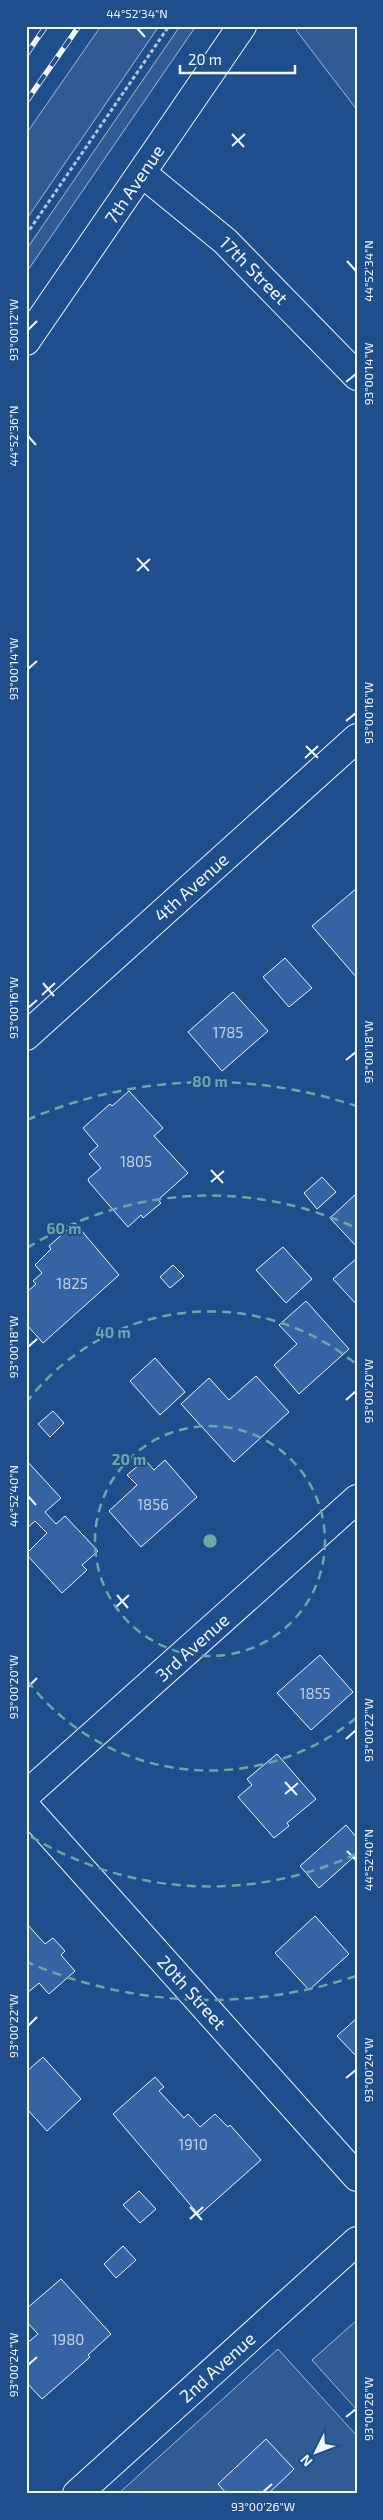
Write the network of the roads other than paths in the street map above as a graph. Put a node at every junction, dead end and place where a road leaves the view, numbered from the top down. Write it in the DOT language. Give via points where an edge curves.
graph roads {
  1 [pos="242,26"];
  2 [pos="142,173"];
  3 [pos="26,341"];
  4 [pos="357,376"];
  5 [pos="357,738"];
  6 [pos="26,1036"];
  7 [pos="357,1499"];
  8 [pos="26,1795"];
  9 [pos="26,1808"];
  10 [pos="357,2177"];
  11 [pos="357,2241"];
  12 [pos="77,2494"];
  1 -- 2 [label="street, 7th Avenue"];
  2 -- 3 [label="street, 7th Avenue"];
  2 -- 4 [label="street, 17th Street" via="225,241"];
  5 -- 6 [label="street, 4th Avenue"];
  7 -- 8 [label="street, 3rd Avenue"];
  9 -- 10 [label="street, 20th Street"];
  11 -- 12 [label="street, 2nd Avenue"];
}
